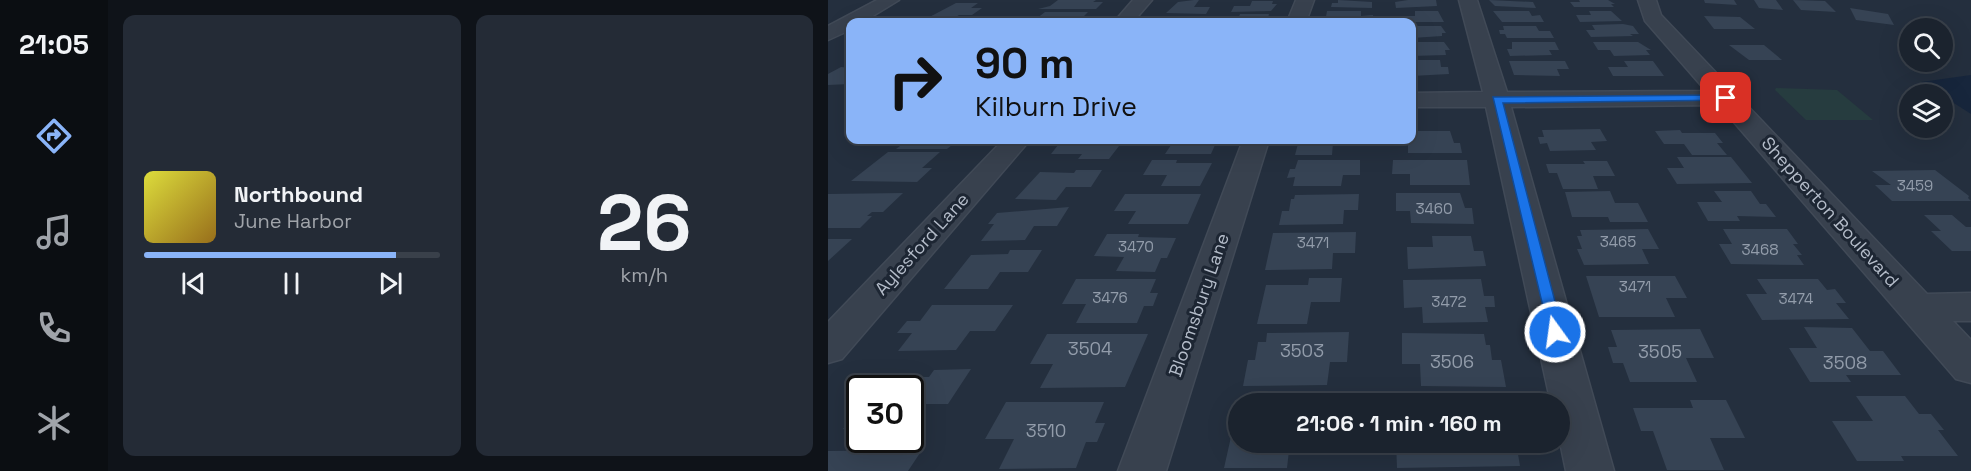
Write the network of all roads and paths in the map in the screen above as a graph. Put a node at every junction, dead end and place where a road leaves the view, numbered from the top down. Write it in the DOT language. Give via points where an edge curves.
graph roads {
  1 [pos="890,0"];
  2 [pos="1143,0"];
  3 [pos="1305,0"];
  4 [pos="1468,0"];
  5 [pos="1647,0"];
  6 [pos="857,18"];
  7 [pos="1127,18"];
  8 [pos="1298,18"];
  9 [pos="846,24"];
  10 [pos="828,34"];
  11 [pos="1726,98"];
  12 [pos="1416,100"];
  13 [pos="1497,100"];
  14 [pos="1013,144"];
  15 [pos="1255,144"];
  16 [pos="1971,307"];
  17 [pos="1917,308"];
  18 [pos="828,348"];
  19 [pos="1971,367"];
  20 [pos="1142,471"];
  21 [pos="1590,471"];
  1 -- 6 [label="street"];
  2 -- 7 [label="street"];
  3 -- 8 [label="street"];
  4 -- 13 [label="street"];
  5 -- 11 [label="street, Shepperton Boulevard" via="1652,17"];
  9 -- 10 [label="street"];
  11 -- 13 [label="street"];
  11 -- 17 [label="street, Shepperton Boulevard"];
  12 -- 13 [label="street"];
  13 -- 21 [label="street"];
  14 -- 18 [label="street, Aylesford Lane"];
  15 -- 20 [label="street, Bloomsbury Lane"];
  16 -- 17 [label="street"];
  17 -- 19 [label="street, Shepperton Boulevard"];
}
